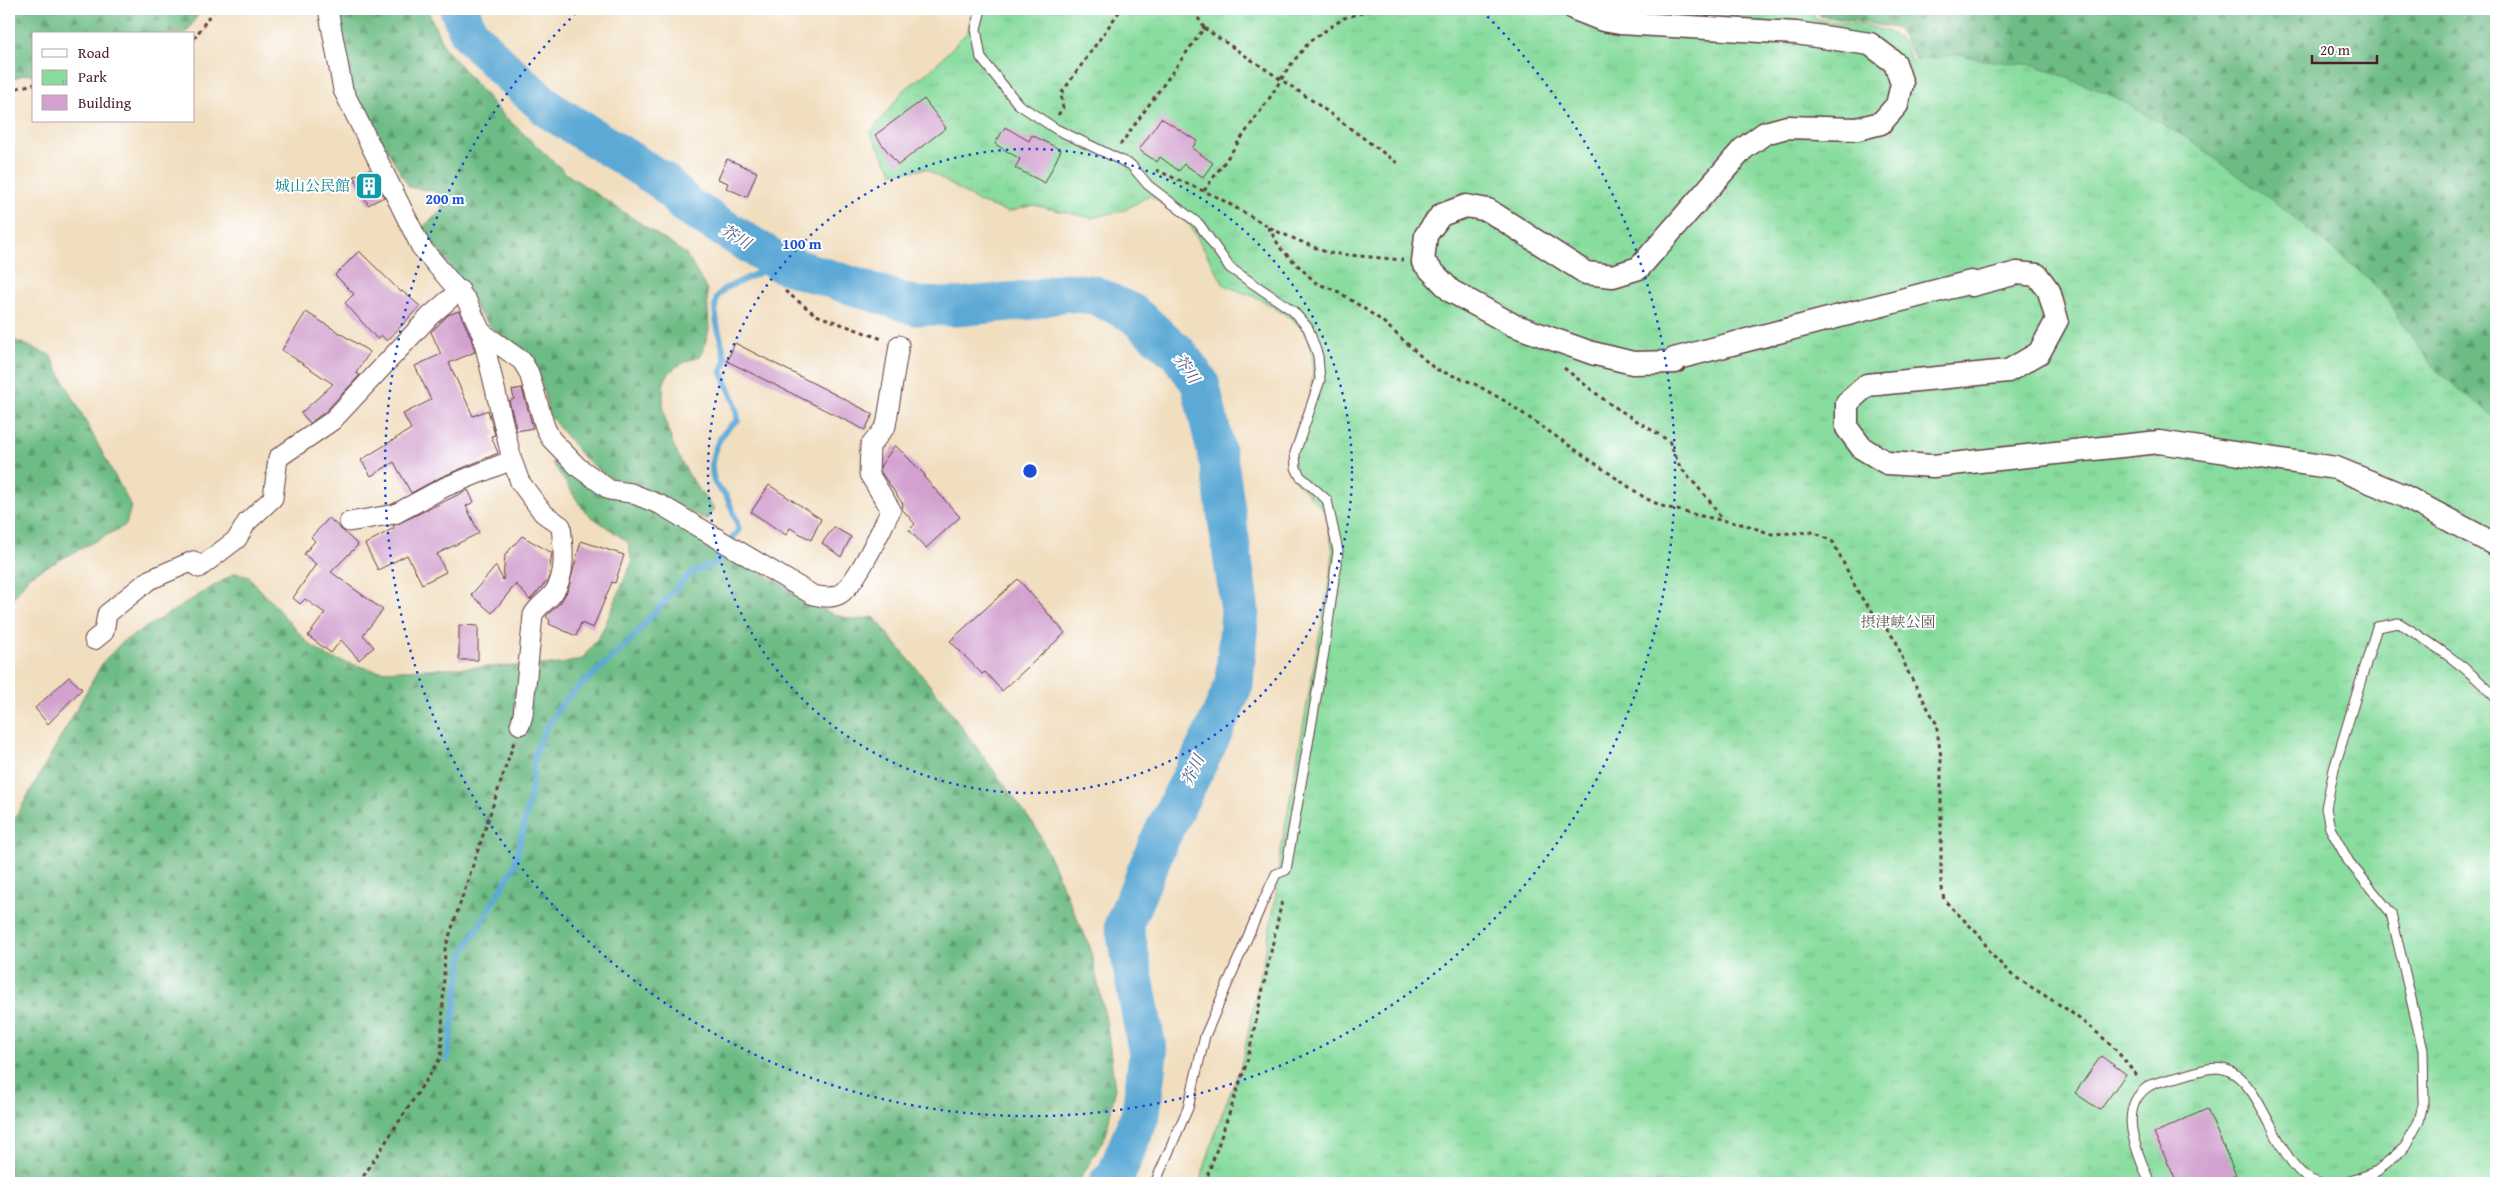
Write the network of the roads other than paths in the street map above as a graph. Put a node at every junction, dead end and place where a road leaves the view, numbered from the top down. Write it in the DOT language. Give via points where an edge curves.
graph roads {
  1 [pos="328,9"];
  2 [pos="981,9"];
  3 [pos="1575,9"];
  4 [pos="460,290"];
  5 [pos="480,331"];
  6 [pos="899,345"];
  7 [pos="512,460"];
  8 [pos="349,522"];
  9 [pos="2496,544"];
  10 [pos="94,640"];
  11 [pos="2496,698"];
  12 [pos="520,725"];
  13 [pos="1156,1183"];
  14 [pos="2150,1183"];
  15 [pos="2319,1183"];
  16 [pos="2346,1183"];
  1 -- 4 [label="street" via="343,90 421,247"];
  2 -- 13 [label="lane" via="976,29 982,58 1018,104 1051,126 1131,165 1148,185 1199,224 1230,268 1292,310 1308,328 1318,356 1320,380 1295,454 1296,468 1300,476 1327,500 1338,551 1286,870 1276,874 1205,1036 1188,1108"];
  3 -- 9 [label="street" via="1620,23 1796,33 1870,44 1895,63 1902,84 1897,105 1881,123 1857,129 1787,127 1765,134 1743,149 1639,268 1613,276 1586,273 1488,210 1466,206 1441,215 1426,236 1424,262 1451,291 1514,325 1592,353 1633,363 1675,362 1674,359 1971,282 1972,285 2017,273 2037,275 2049,291 2057,320 2040,353 2008,371 1867,385 1847,403 1847,428 1862,448 1887,463 1933,466 2159,442 2336,468 2402,496"];
  4 -- 5 [label="street"];
  4 -- 10 [label="street" via="430,316 332,421 278,458 273,498 247,522 237,539 199,568 193,561 149,580 107,614 104,632"];
  5 -- 6 [label="street" via="514,352 522,361 529,373 544,427 578,467 610,490 631,493 661,505 813,595 828,598 840,595 853,580 892,510 869,474 870,446 886,426"];
  5 -- 7 [label="street"];
  7 -- 8 [label="street" via="446,487 395,514"];
  7 -- 12 [label="street" via="520,482 543,513 560,526 563,543 562,565 555,591 536,608 533,615"];
  11 -- 16 [label="lane" via="2485,685 2399,623 2378,627 2334,769 2326,808 2330,828 2349,862 2391,913 2424,1050 2424,1101 2419,1121 2405,1147 2377,1171"];
  14 -- 15 [label="lane" via="2130,1116 2137,1097 2150,1085 2211,1068 2226,1070 2250,1088 2294,1165 2313,1182"];
}
